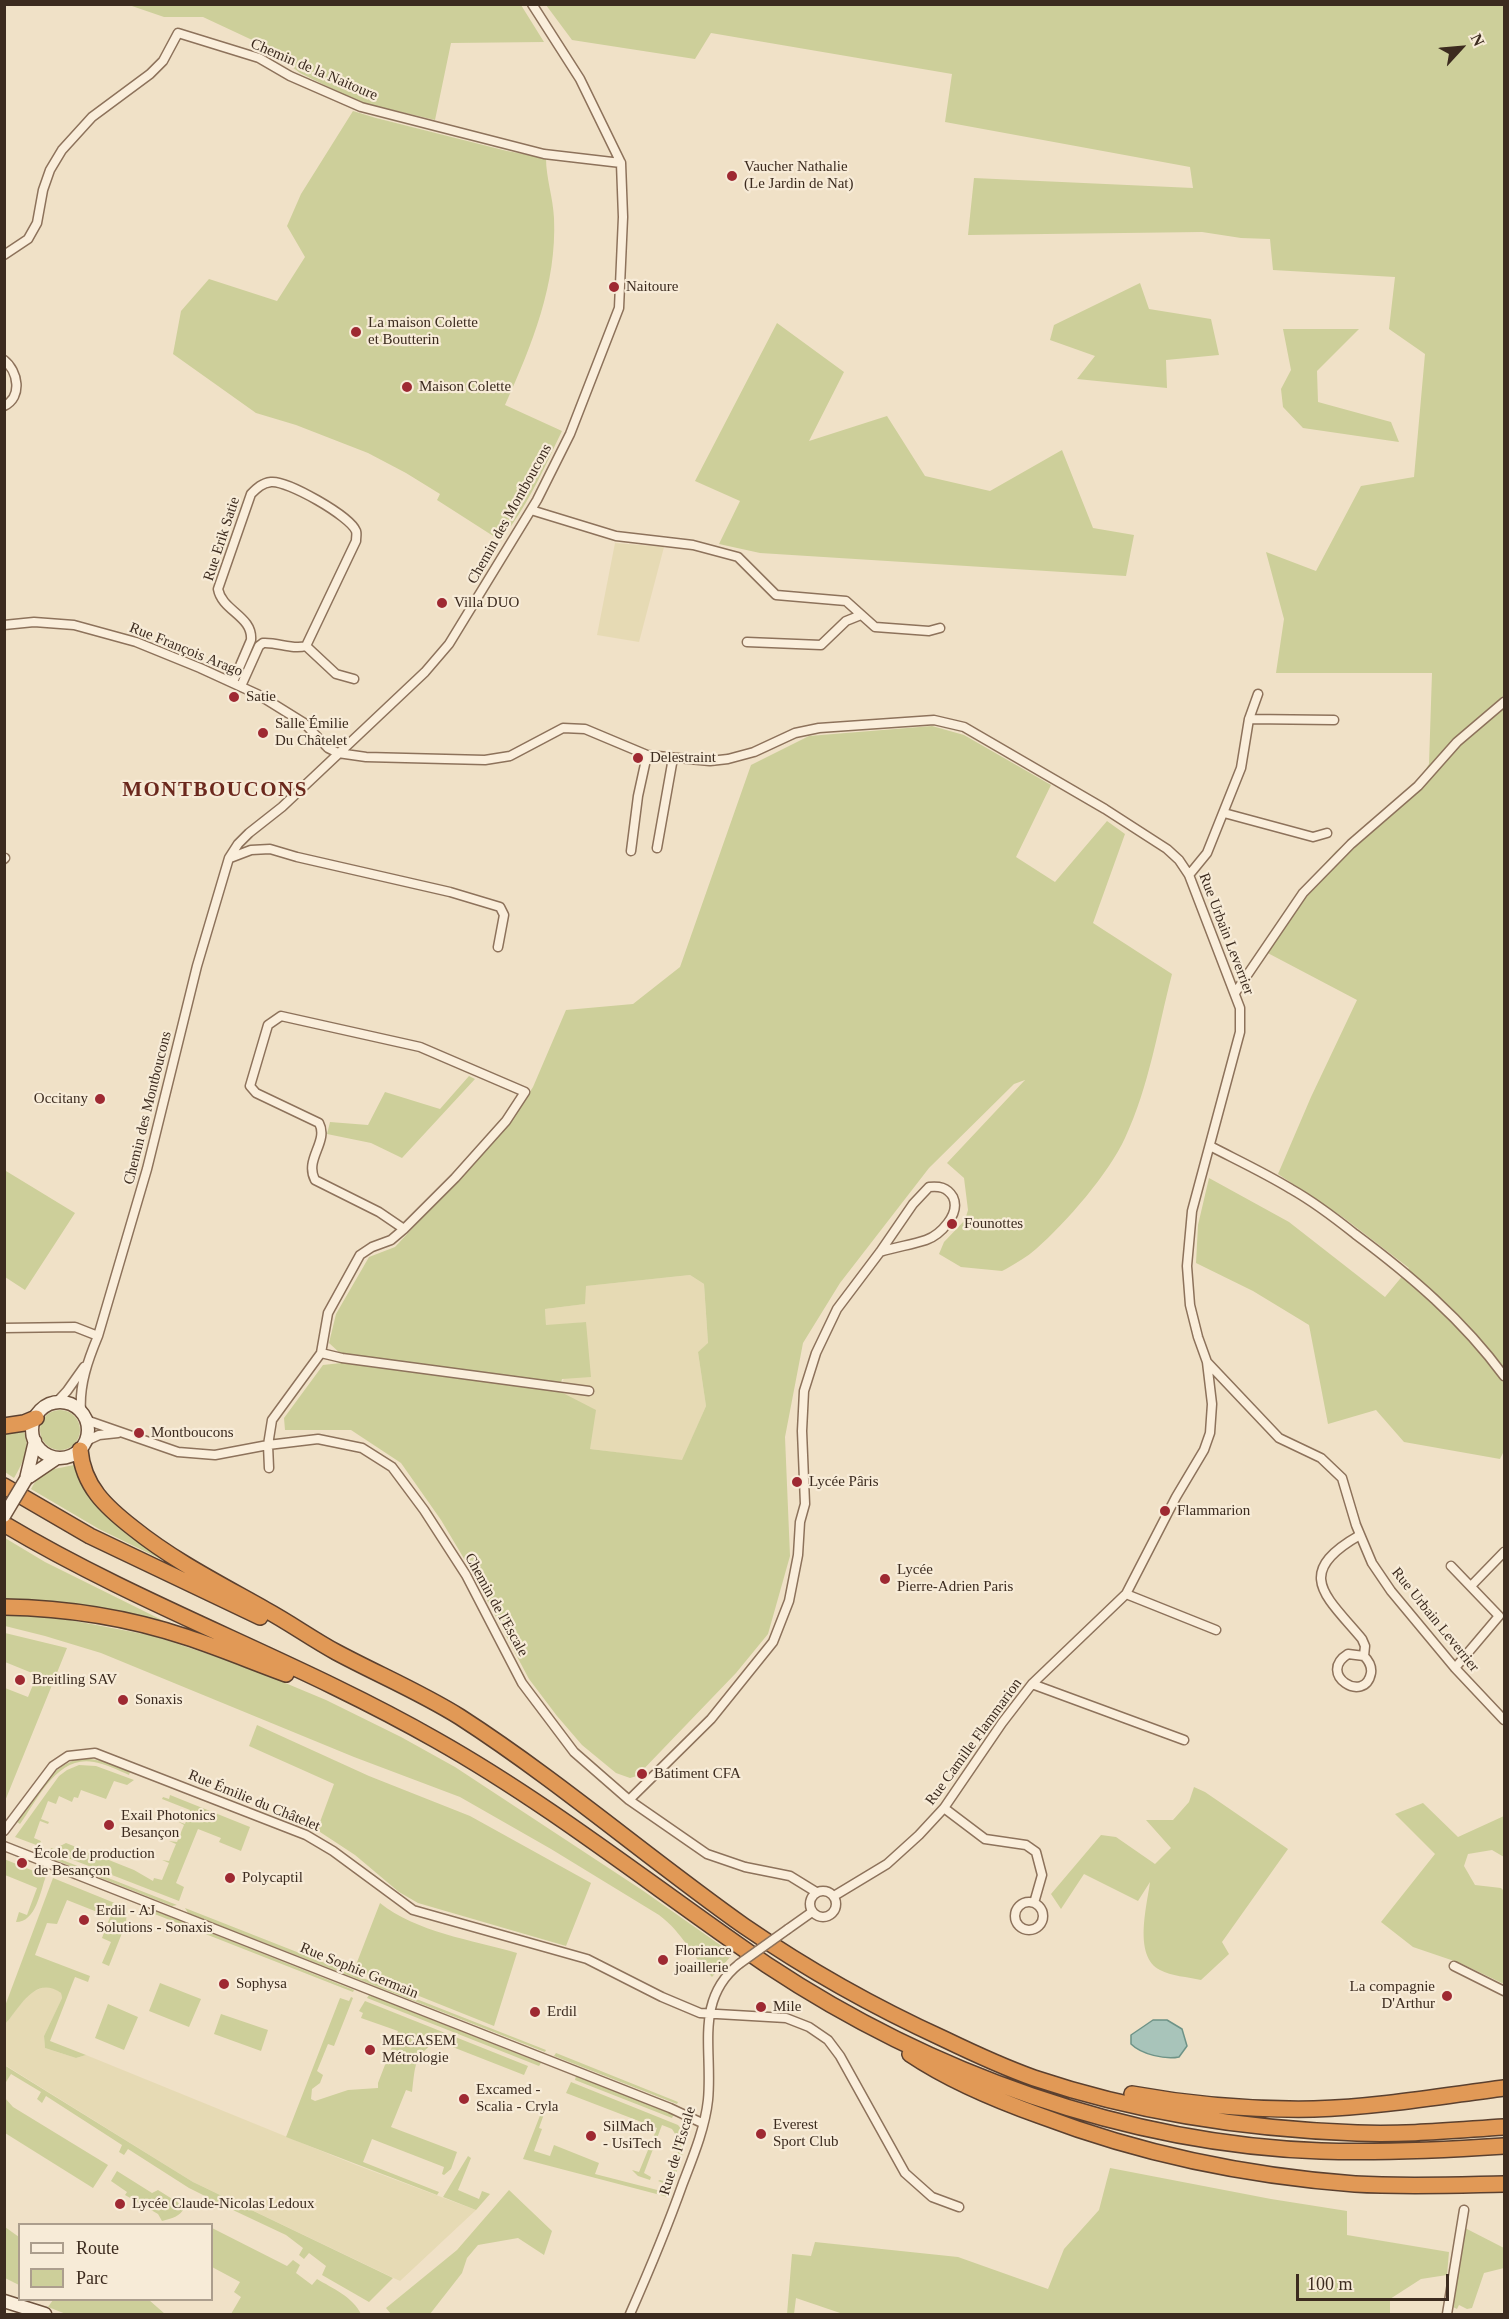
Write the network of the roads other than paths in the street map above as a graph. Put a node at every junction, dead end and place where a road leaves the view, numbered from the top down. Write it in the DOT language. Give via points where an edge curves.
graph roads {
  1 [pos="532,4"];
  2 [pos="621,163"];
  3 [pos="4,255"];
  4 [pos="4,360"];
  5 [pos="4,406"];
  6 [pos="531,510"];
  7 [pos="861,615"];
  8 [pos="4,625"];
  9 [pos="940,628"];
  10 [pos="747,642"];
  11 [pos="306,646"];
  12 [pos="354,679"];
  13 [pos="237,684"];
  14 [pos="1258,694"];
  15 [pos="1504,702"];
  16 [pos="1249,719"];
  17 [pos="1334,720"];
  18 [pos="338,753"];
  19 [pos="647,755"];
  20 [pos="673,758"];
  21 [pos="1224,813"];
  22 [pos="1327,833"];
  23 [pos="657,848"];
  24 [pos="631,851"];
  25 [pos="229,858"];
  26 [pos="1189,874"];
  27 [pos="498,947"];
  28 [pos="1235,993"];
  29 [pos="1210,1146"];
  30 [pos="404,1229"];
  31 [pos="880,1252"];
  32 [pos="4,1328"];
  33 [pos="98,1336"];
  34 [pos="321,1353"];
  35 [pos="88,1362"];
  36 [pos="1207,1362"];
  37 [pos="1504,1376"];
  38 [pos="589,1390"];
  39 [pos="56,1403"];
  40 [pos="83,1416"];
  41 [pos="36,1418"];
  42 [pos="4,1426"];
  43 [pos="122,1433"];
  44 [pos="35,1441"];
  45 [pos="268,1444"];
  46 [pos="83,1446"];
  47 [pos="57,1458"];
  48 [pos="268,1468"];
  49 [pos="26,1479"];
  50 [pos="4,1486"];
  51 [pos="4,1516"];
  52 [pos="4,1524"];
  53 [pos="1360,1535"];
  54 [pos="1504,1552"];
  55 [pos="1451,1566"];
  56 [pos="1471,1586"];
  57 [pos="1126,1594"];
  58 [pos="4,1607"];
  59 [pos="1216,1630"];
  60 [pos="334,1650"];
  61 [pos="1364,1656"];
  62 [pos="1455,1668"];
  63 [pos="1032,1684"];
  64 [pos="365,1702"];
  65 [pos="1504,1720"];
  66 [pos="1184,1740"];
  67 [pos="628,1800"];
  68 [pos="944,1808"];
  69 [pos="4,1831"];
  70 [pos="4,1846"];
  71 [pos="816,1893"];
  72 [pos="834,1896"];
  73 [pos="1034,1903"];
  74 [pos="812,1912"];
  75 [pos="1454,1966"];
  76 [pos="1504,1991"];
  77 [pos="710,2015"];
  78 [pos="871,2026"];
  79 [pos="998,2064"];
  80 [pos="1504,2088"];
  81 [pos="702,2123"];
  82 [pos="1504,2127"];
  83 [pos="1504,2146"];
  84 [pos="1504,2184"];
  85 [pos="959,2207"];
  86 [pos="1464,2210"];
  87 [pos="4,2301"];
  88 [pos="4,2306"];
  89 [pos="21,2314"];
  90 [pos="45,2314"];
  91 [pos="630,2314"];
  92 [pos="1447,2314"];
  1 -- 2 [label="street" via="580,79"];
  2 -- 3 [label="street, Chemin de la Naitoure" via="544,154 361,107 259,58 178,33 164,61 92,117 62,150 43,190 37,224 28,239"];
  2 -- 6 [label="street, Chemin des Montboucons" via="619,308 570,434"];
  4 -- 5 [label="street" via="15,373 17,388"];
  6 -- 7 [label="street" via="616,536 693,545 738,557 776,595 846,601"];
  6 -- 18 [label="street, Chemin des Montboucons" via="449,644 425,672"];
  7 -- 9 [label="street" via="875,627 929,631"];
  7 -- 10 [label="street" via="846,621 821,645"];
  8 -- 13 [label="street, Rue François Arago" via="74,625 136,642"];
  11 -- 12 [label="street" via="336,674"];
  11 -- 13 [label="street" via="263,643"];
  11 -- 13 [label="street, Rue Erik Satie" via="357,533 349,523 301,490 273,481 251,494 218,589 223,603 246,622 251,634"];
  13 -- 18 [label="street, Rue François Arago" via="304,723"];
  14 -- 16 [label="street"];
  15 -- 28 [label="street" via="1457,741 1418,786 1302,893"];
  16 -- 17 [label="street"];
  16 -- 21 [label="street" via="1241,768"];
  18 -- 19 [label="street, Rue Urbain Leverrier" via="366,758 485,760 510,756 563,728 585,729"];
  18 -- 25 [label="street, Chemin des Montboucons" via="249,833"];
  19 -- 20 [label="street, Rue Urbain Leverrier"];
  19 -- 24 [label="street"];
  20 -- 23 [label="street"];
  20 -- 26 [label="street, Rue Urbain Leverrier" via="728,759 795,733 819,728 934,720 964,727 1105,809 1167,849"];
  21 -- 22 [label="street" via="1313,837"];
  21 -- 26 [label="street" via="1207,854"];
  25 -- 27 [label="street" via="251,850 270,849 500,907 504,915"];
  25 -- 33 [label="street, Chemin des Montboucons" via="197,966 147,1169"];
  26 -- 28 [label="street, Rue Urbain Leverrier"];
  28 -- 29 [label="street, Rue Urbain Leverrier" via="1240,1008 1240,1032"];
  29 -- 36 [label="street, Rue Urbain Leverrier" via="1192,1211 1187,1266 1190,1305"];
  29 -- 37 [label="street" via="1292,1189 1412,1278 1482,1346"];
  30 -- 30 [label="street" via="315,1180 311,1162 319,1145 320,1123 256,1094 250,1086 268,1025 275,1019 281,1016 420,1047 525,1092 507,1121"];
  30 -- 34 [label="street" via="360,1255 328,1313"];
  31 -- 31 [label="street" via="936,1234 954,1213 948,1191 937,1186 926,1189"];
  31 -- 67 [label="street" via="837,1309 816,1353 804,1391 805,1504 783,1622 773,1642 711,1719"];
  32 -- 33 [label="street" via="75,1328"];
  33 -- 35 [label="street, Chemin des Montboucons"];
  34 -- 38 [label="street"];
  34 -- 45 [label="street" via="272,1420"];
  35 -- 39 [label="street, Chemin des Montboucons"];
  35 -- 40 [label="street, Chemin des Montboucons" via="82,1384"];
  36 -- 53 [label="street, Rue Urbain Leverrier" via="1279,1438 1332,1466 1342,1478"];
  36 -- 57 [label="street, Rue Camille Flammarion" via="1212,1404 1210,1433"];
  39 -- 40 [label="street" via="69,1404"];
  39 -- 41 [label="street" via="42,1409"];
  40 -- 43 [label="street, Chemin de l'Escale"];
  40 -- 46 [label="street" via="88,1431"];
  41 -- 42 [label="highway"];
  41 -- 44 [label="street"];
  43 -- 45 [label="street, Chemin de l'Escale" via="178,1452 203,1455"];
  43 -- 46 [label="street, Chemin de l'Escale" via="99,1435"];
  44 -- 47 [label="street" via="44,1452"];
  44 -- 49 [label="street"];
  45 -- 48 [label="street"];
  45 -- 67 [label="street, Chemin de l'Escale" via="318,1439 345,1443 362,1448 392,1467 466,1575 522,1683 546,1717 574,1752"];
  46 -- 47 [label="street" via="69,1456"];
  46 -- 60 [label="highway" via="82,1472 87,1481 129,1525 188,1566"];
  47 -- 49 [label="street"];
  49 -- 51 [label="street, bridge"];
  50 -- 60 [label="highway" via="150,1566"];
  52 -- 64 [label="highway" via="134,1594"];
  53 -- 61 [label="street" via="1325,1561 1321,1583 1327,1597 1362,1639"];
  53 -- 62 [label="street, Rue Urbain Leverrier" via="1372,1563 1391,1591"];
  54 -- 56 [label="street"];
  55 -- 56 [label="street"];
  56 -- 62 [label="street" via="1499,1616"];
  57 -- 59 [label="street"];
  57 -- 63 [label="street, Rue Camille Flammarion"];
  58 -- 64 [label="highway" via="84,1614 175,1634"];
  60 -- 79 [label="highway" via="424,1696 501,1744 783,1953 904,2021"];
  61 -- 61 [label="street" via="1354,1653 1340,1661 1339,1677 1347,1685 1358,1687 1368,1681 1371,1665"];
  62 -- 65 [label="street, Rue Urbain Leverrier"];
  63 -- 66 [label="street"];
  63 -- 68 [label="street, Rue Camille Flammarion"];
  64 -- 78 [label="highway" via="484,1768 766,1964"];
  67 -- 71 [label="street, Chemin de l'Escale" via="706,1854 790,1876"];
  68 -- 72 [label="street, Rue Camille Flammarion" via="887,1864"];
  68 -- 73 [label="street" via="986,1839 1026,1845 1036,1852 1042,1875"];
  69 -- 77 [label="street, Rue Émilie du Châtelet" via="53,1766 68,1756 95,1753 306,1835 413,1910 587,1959 678,2004"];
  70 -- 81 [label="street, Rue Sophie Germain"];
  71 -- 72 [label="street" via="824,1890"];
  71 -- 74 [label="street" via="810,1904"];
  72 -- 74 [label="street" via="836,1908 831,1915 824,1918"];
  74 -- 77 [label="street, Rue de l'Escale, bridge" via="739,1964 717,1988"];
  75 -- 76 [label="street"];
  77 -- 81 [label="street, Rue de l'Escale" via="708,2101"];
  77 -- 85 [label="street, Rue Émilie du Châtelet" via="786,2018 809,2026 828,2040 905,2173 932,2198"];
  78 -- 83 [label="highway" via="996,2083 1091,2114 1170,2132 1319,2151"];
  78 -- 84 [label="highway" via="928,2066 985,2094 1067,2126 1171,2156 1236,2170 1355,2184"];
  79 -- 80 [label="highway" via="1115,2091 1276,2109 1364,2105"];
  79 -- 82 [label="highway" via="1091,2094 1206,2120 1360,2133"];
  81 -- 91 [label="street, Rue de l'Escale" via="674,2208"];
  86 -- 92 [label="street"];
  87 -- 90 [label="street"];
  88 -- 89 [label="street"];
}
